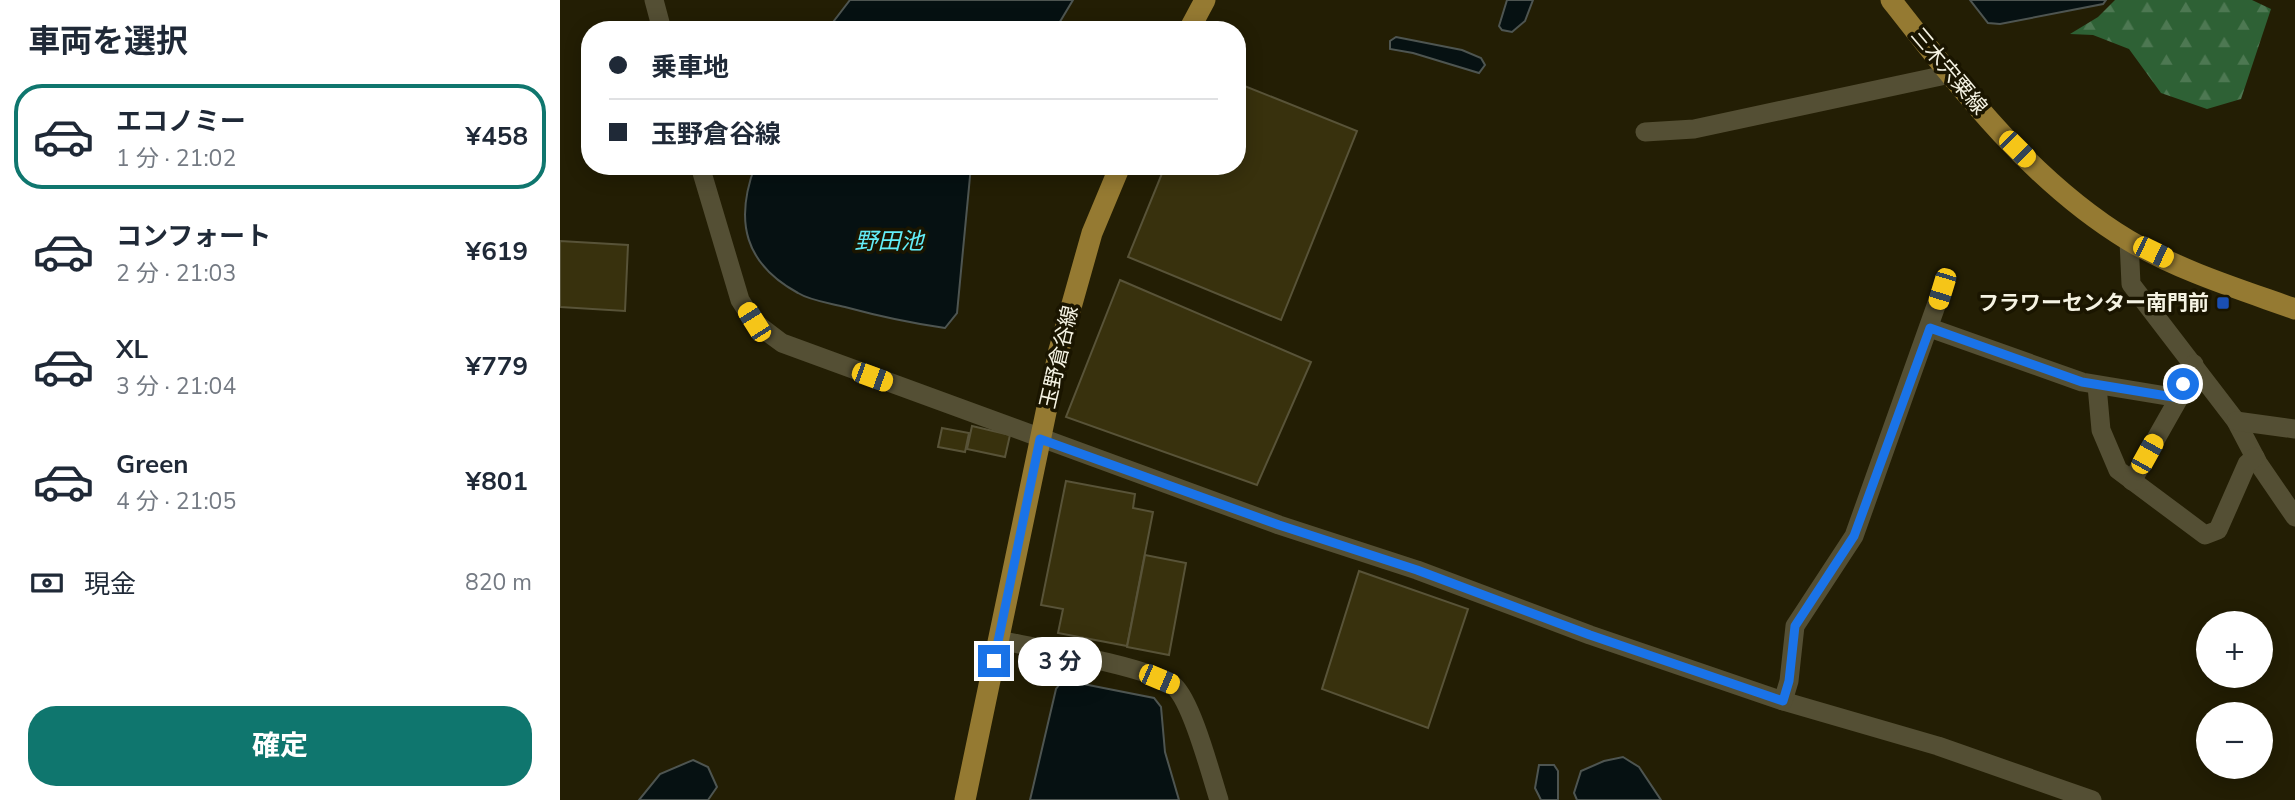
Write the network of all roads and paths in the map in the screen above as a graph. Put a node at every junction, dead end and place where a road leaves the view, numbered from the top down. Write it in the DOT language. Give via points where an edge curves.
graph roads {
  1 [pos="654,0"];
  2 [pos="1205,0"];
  3 [pos="1891,0"];
  4 [pos="660,21"];
  5 [pos="1194,21"];
  6 [pos="1948,69"];
  7 [pos="1645,132"];
  8 [pos="703,175"];
  9 [pos="1116,175"];
  10 [pos="2129,241"];
  11 [pos="1942,289"];
  12 [pos="2295,309"];
  13 [pos="1930,328"];
  14 [pos="2194,364"];
  15 [pos="2097,386"];
  16 [pos="2179,398"];
  17 [pos="2236,421"];
  18 [pos="2295,429"];
  19 [pos="1040,439"];
  20 [pos="2255,457"];
  21 [pos="2132,481"];
  22 [pos="2295,517"];
  23 [pos="998,640"];
  24 [pos="1783,701"];
  25 [pos="965,800"];
  26 [pos="1219,800"];
  27 [pos="2092,800"];
  1 -- 4 [label="street"];
  2 -- 5 [label="main road"];
  3 -- 6 [label="main road, 三木宍粟線"];
  6 -- 7 [label="street" via="1941,76 1809,106 1694,128"];
  6 -- 10 [label="main road, 三木宍粟線" via="2030,162 2076,204"];
  8 -- 19 [label="street" via="740,300 754,322 782,343"];
  9 -- 19 [label="main road, 玉野倉谷線" via="1077,279"];
  10 -- 12 [label="main road, 三木宍粟線" via="2201,276"];
  10 -- 14 [label="street" via="2131,284"];
  11 -- 13 [label="street"];
  13 -- 15 [label="street"];
  13 -- 24 [label="street" via="1854,536 1795,626"];
  14 -- 16 [label="street"];
  14 -- 17 [label="street"];
  15 -- 16 [label="street"];
  15 -- 21 [label="street" via="2101,430 2111,460"];
  16 -- 21 [label="street"];
  17 -- 18 [label="street"];
  17 -- 20 [label="street"];
  19 -- 23 [label="main road, 玉野倉谷線"];
  19 -- 24 [label="street"];
  20 -- 21 [label="street" via="2247,464 2218,530 2205,535"];
  20 -- 22 [label="street"];
  23 -- 25 [label="main road, 玉野倉谷線"];
  23 -- 26 [label="street" via="1144,673 1173,685 1184,700"];
  24 -- 27 [label="street"];
}
